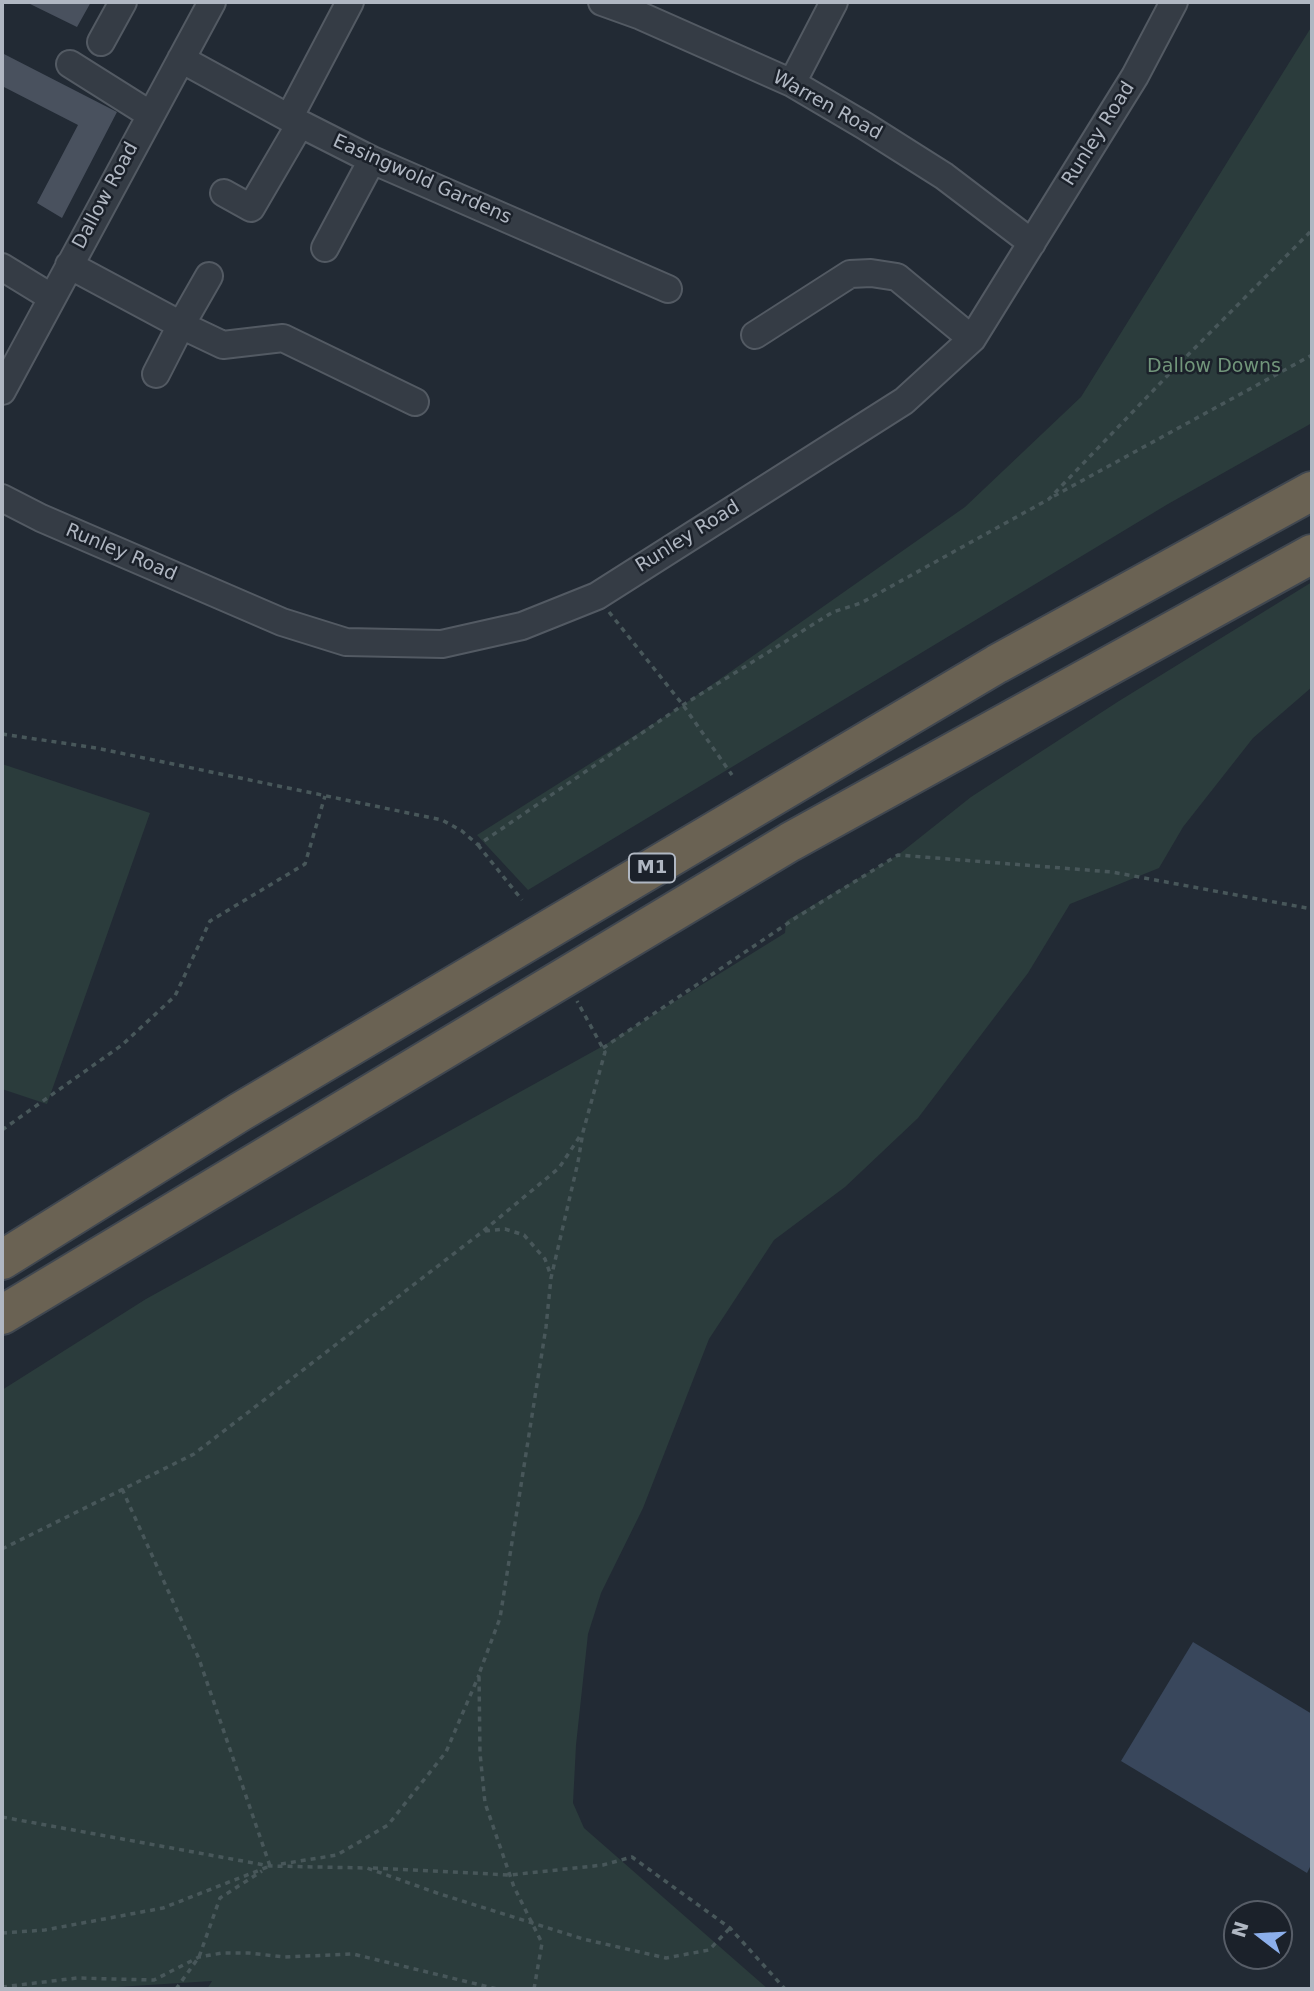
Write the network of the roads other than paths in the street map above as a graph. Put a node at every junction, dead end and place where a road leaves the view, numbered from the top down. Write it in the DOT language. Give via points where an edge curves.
graph roads {
  1 [pos="123,2"];
  2 [pos="212,2"];
  3 [pos="350,2"];
  4 [pos="602,2"];
  5 [pos="834,2"];
  6 [pos="1174,2"];
  7 [pos="100,42"];
  8 [pos="181,60"];
  9 [pos="70,64"];
  10 [pos="792,83"];
  11 [pos="150,115"];
  12 [pos="295,121"];
  13 [pos="372,160"];
  14 [pos="224,193"];
  15 [pos="1032,243"];
  16 [pos="325,248"];
  17 [pos="69,265"];
  18 [pos="2,267"];
  19 [pos="209,276"];
  20 [pos="668,289"];
  21 [pos="51,297"];
  22 [pos="181,325"];
  23 [pos="755,335"];
  24 [pos="972,339"];
  25 [pos="156,374"];
  26 [pos="5,377"];
  27 [pos="415,402"];
  28 [pos="1312,491"];
  29 [pos="2,498"];
  30 [pos="1312,554"];
  31 [pos="2,1260"];
  32 [pos="2,1315"];
  1 -- 7 [label="street"];
  2 -- 8 [label="street, Dallow Road"];
  3 -- 12 [label="street"];
  4 -- 10 [label="street, Warren Road"];
  5 -- 10 [label="street"];
  6 -- 15 [label="street, Runley Road" via="1135,76"];
  8 -- 11 [label="street, Dallow Road"];
  8 -- 12 [label="street, Easingwold Gardens"];
  9 -- 11 [label="street"];
  10 -- 15 [label="street, Warren Road" via="944,176"];
  11 -- 17 [label="street, Dallow Road"];
  12 -- 13 [label="street, Easingwold Gardens"];
  12 -- 14 [label="street" via="251,208"];
  13 -- 16 [label="street"];
  13 -- 20 [label="street, Easingwold Gardens"];
  15 -- 24 [label="street, Runley Road"];
  17 -- 21 [label="street, Dallow Road"];
  17 -- 22 [label="street"];
  18 -- 21 [label="street"];
  19 -- 22 [label="street"];
  21 -- 26 [label="street, Dallow Road"];
  22 -- 25 [label="street"];
  22 -- 27 [label="street" via="223,345 283,338"];
  23 -- 24 [label="street" via="850,274 871,272 897,277"];
  24 -- 29 [label="street, Runley Road" via="904,401 597,596 522,626 442,643 346,642 282,622"];
  28 -- 31 [label="highway, M1" via="985,671 240,1112"];
  30 -- 32 [label="highway, M1" via="790,842"];
}
